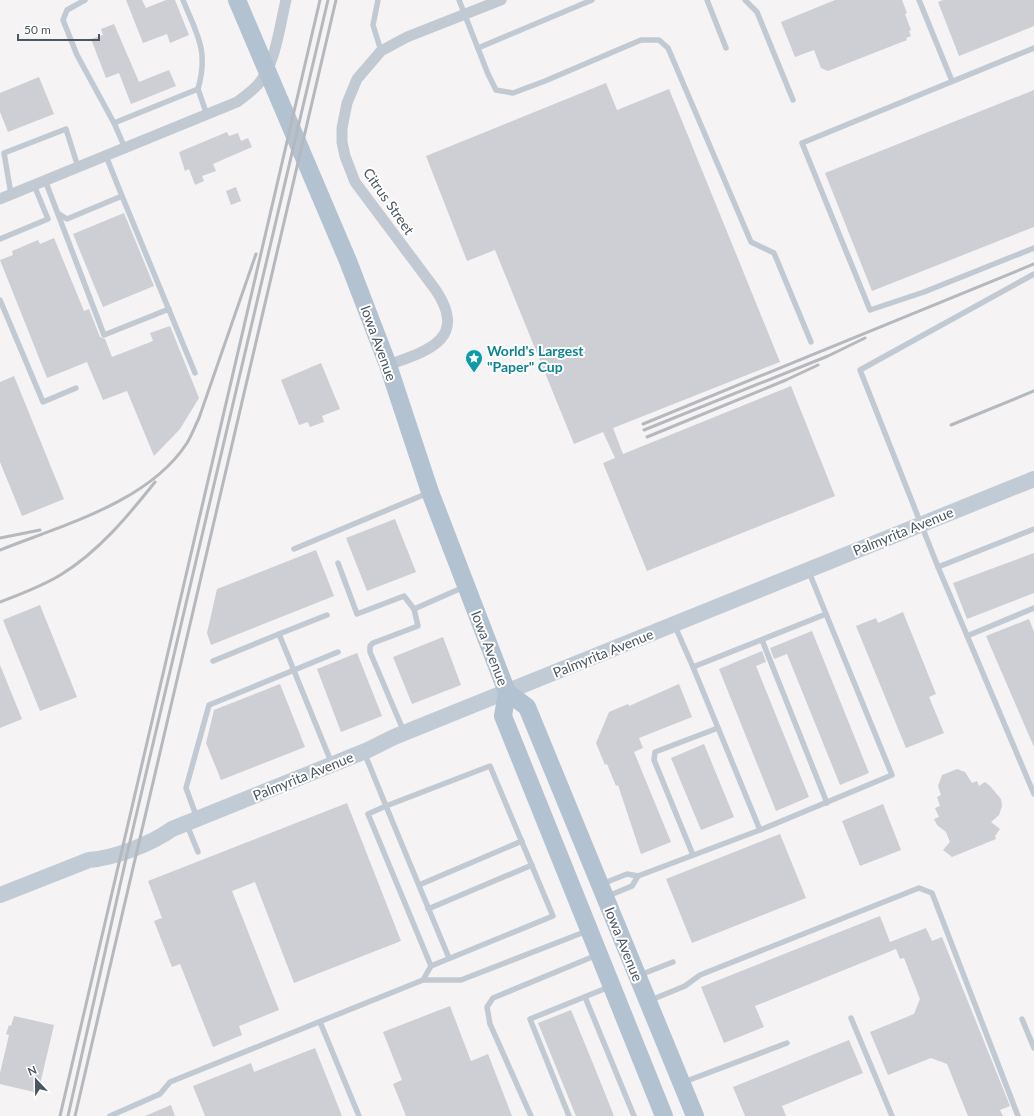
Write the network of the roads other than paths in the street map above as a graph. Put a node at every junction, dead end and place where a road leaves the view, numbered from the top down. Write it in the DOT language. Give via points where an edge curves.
graph roads {
  1 [pos="85,0"];
  2 [pos="183,0"];
  3 [pos="237,0"];
  4 [pos="286,0"];
  5 [pos="378,0"];
  6 [pos="459,0"];
  7 [pos="500,0"];
  8 [pos="592,0"];
  9 [pos="707,0"];
  10 [pos="745,0"];
  11 [pos="919,0"];
  12 [pos="465,14"];
  13 [pos="478,48"];
  14 [pos="726,48"];
  15 [pos="1034,48"];
  16 [pos="381,51"];
  17 [pos="952,81"];
  18 [pos="198,89"];
  19 [pos="793,100"];
  20 [pos="208,115"];
  21 [pos="114,123"];
  22 [pos="125,148"];
  23 [pos="106,156"];
  24 [pos="78,167"];
  25 [pos="45,180"];
  26 [pos="34,185"];
  27 [pos="11,194"];
  28 [pos="122,196"];
  29 [pos="0,198"];
  30 [pos="59,214"];
  31 [pos="0,239"];
  32 [pos="1034,248"];
  33 [pos="1034,274"];
  34 [pos="0,300"];
  35 [pos="168,309"];
  36 [pos="811,342"];
  37 [pos="388,365"];
  38 [pos="195,373"];
  39 [pos="76,388"];
  40 [pos="1034,479"];
  41 [pos="430,492"];
  42 [pos="921,524"];
  43 [pos="1034,530"];
  44 [pos="294,548"];
  45 [pos="338,563"];
  46 [pos="938,567"];
  47 [pos="808,570"];
  48 [pos="466,586"];
  49 [pos="1034,608"];
  50 [pos="414,609"];
  51 [pos="826,614"];
  52 [pos="328,615"];
  53 [pos="674,624"];
  54 [pos="279,634"];
  55 [pos="966,636"];
  56 [pos="762,640"];
  57 [pos="338,652"];
  58 [pos="213,661"];
  59 [pos="693,667"];
  60 [pos="294,670"];
  61 [pos="507,692"];
  62 [pos="718,728"];
  63 [pos="404,733"];
  64 [pos="364,752"];
  65 [pos="332,764"];
  66 [pos="1034,794"];
  67 [pos="826,802"];
  68 [pos="386,806"];
  69 [pos="185,823"];
  70 [pos="760,830"];
  71 [pos="522,841"];
  72 [pos="198,852"];
  73 [pos="693,855"];
  74 [pos="532,865"];
  75 [pos="638,876"];
  76 [pos="418,885"];
  77 [pos="603,891"];
  78 [pos="0,895"];
  79 [pos="428,909"];
  80 [pos="589,930"];
  81 [pos="599,954"];
  82 [pos="449,958"];
  83 [pos="673,962"];
  84 [pos="431,966"];
  85 [pos="638,976"];
  86 [pos="423,980"];
  87 [pos="612,986"];
  88 [pos="585,997"];
  89 [pos="648,1001"];
  90 [pos="851,1018"];
  91 [pos="1022,1019"];
  92 [pos="320,1022"];
  93 [pos="787,1043"];
  94 [pos="1034,1048"];
  95 [pos="681,1083"];
  96 [pos="110,1116"];
  97 [pos="359,1116"];
  98 [pos="531,1116"];
  99 [pos="569,1116"];
  100 [pos="634,1116"];
  101 [pos="664,1116"];
  102 [pos="694,1116"];
  103 [pos="892,1116"];
  104 [pos="1018,1116"];
  1 -- 21 [label="lane" via="67,10 63,20 76,55"];
  2 -- 18 [label="lane" via="202,47 203,70"];
  3 -- 37 [label="main road, Iowa Avenue" via="348,261"];
  4 -- 20 [label="street" via="275,48 261,81 237,102"];
  5 -- 16 [label="lane" via="373,25"];
  6 -- 12 [label="lane"];
  7 -- 12 [label="street, Citrus Street"];
  8 -- 13 [label="lane"];
  9 -- 14 [label="lane"];
  10 -- 19 [label="lane" via="757,12"];
  11 -- 17 [label="lane"];
  12 -- 13 [label="lane"];
  12 -- 16 [label="street, Citrus Street" via="407,37"];
  13 -- 36 [label="lane" via="496,90 513,93 641,40 659,40 668,48 750,242 774,253"];
  15 -- 17 [label="lane"];
  16 -- 37 [label="street, Citrus Street" via="357,79 346,103 342,128 345,156 358,189 443,301 448,322 444,335 431,348"];
  17 -- 32 [label="lane" via="802,143 870,310 924,292"];
  18 -- 20 [label="lane"];
  18 -- 21 [label="lane"];
  20 -- 22 [label="street"];
  21 -- 22 [label="lane"];
  22 -- 23 [label="street"];
  23 -- 24 [label="street"];
  23 -- 28 [label="lane"];
  24 -- 25 [label="street"];
  24 -- 27 [label="lane" via="66,128 4,153"];
  25 -- 26 [label="street"];
  25 -- 30 [label="lane"];
  26 -- 27 [label="street"];
  26 -- 31 [label="lane" via="48,219"];
  27 -- 29 [label="street"];
  28 -- 30 [label="lane" via="66,219"];
  28 -- 35 [label="lane"];
  30 -- 35 [label="lane" via="104,335"];
  33 -- 42 [label="lane" via="860,370"];
  34 -- 39 [label="lane" via="43,402"];
  35 -- 38 [label="lane"];
  37 -- 41 [label="main road, Iowa Avenue"];
  40 -- 42 [label="street, Palmyrita Avenue"];
  41 -- 44 [label="lane"];
  41 -- 48 [label="main road, Iowa Avenue"];
  42 -- 46 [label="lane"];
  42 -- 47 [label="street, Palmyrita Avenue"];
  43 -- 46 [label="lane"];
  45 -- 50 [label="lane" via="357,614 404,596"];
  46 -- 55 [label="lane"];
  47 -- 51 [label="lane"];
  47 -- 53 [label="street, Palmyrita Avenue"];
  48 -- 50 [label="lane"];
  48 -- 61 [label="main road, Iowa Avenue"];
  49 -- 55 [label="lane"];
  50 -- 63 [label="lane" via="418,626 370,646 370,652"];
  51 -- 56 [label="lane"];
  51 -- 67 [label="lane" via="892,775"];
  52 -- 54 [label="lane"];
  53 -- 59 [label="lane"];
  53 -- 61 [label="street, Palmyrita Avenue"];
  54 -- 58 [label="lane"];
  54 -- 60 [label="lane"];
  55 -- 66 [label="lane"];
  56 -- 59 [label="lane"];
  56 -- 67 [label="lane"];
  57 -- 60 [label="lane"];
  59 -- 62 [label="lane"];
  60 -- 65 [label="lane"];
  60 -- 69 [label="lane" via="209,705 186,788"];
  61 -- 63 [label="street, Palmyrita Avenue"];
  61 -- 77 [label="main road, Iowa Avenue" via="527,707"];
  61 -- 80 [label="main road, Iowa Avenue" via="504,716"];
  62 -- 70 [label="lane"];
  62 -- 73 [label="lane" via="655,752 654,760"];
  63 -- 64 [label="street, Palmyrita Avenue"];
  64 -- 65 [label="street, Palmyrita Avenue"];
  64 -- 68 [label="lane"];
  65 -- 69 [label="street, Palmyrita Avenue"];
  67 -- 70 [label="lane"];
  68 -- 71 [label="lane" via="490,766"];
  68 -- 76 [label="lane"];
  68 -- 84 [label="lane" via="368,814"];
  69 -- 72 [label="lane"];
  69 -- 78 [label="street, Palmyrita Avenue" via="160,837 122,852 104,859 89,860"];
  70 -- 73 [label="lane"];
  71 -- 74 [label="lane"];
  71 -- 76 [label="lane"];
  73 -- 75 [label="lane"];
  74 -- 79 [label="lane"];
  74 -- 82 [label="lane" via="553,916"];
  75 -- 77 [label="lane" via="627,874"];
  75 -- 77 [label="lane" via="632,886"];
  76 -- 79 [label="lane"];
  77 -- 85 [label="main road, Iowa Avenue"];
  79 -- 82 [label="lane"];
  80 -- 81 [label="main road, Iowa Avenue"];
  80 -- 86 [label="lane" via="461,980"];
  81 -- 87 [label="main road, Iowa Avenue"];
  81 -- 98 [label="lane" via="499,995 493,998 487,1007 490,1024"];
  82 -- 84 [label="lane"];
  83 -- 85 [label="lane"];
  84 -- 86 [label="lane"];
  85 -- 89 [label="main road, Iowa Avenue"];
  86 -- 92 [label="lane"];
  87 -- 88 [label="lane"];
  87 -- 101 [label="main road, Iowa Avenue"];
  88 -- 99 [label="lane" via="530,1019"];
  88 -- 100 [label="lane"];
  89 -- 95 [label="main road, Iowa Avenue"];
  89 -- 104 [label="lane" via="685,986 700,975 919,888 932,893"];
  90 -- 103 [label="lane"];
  91 -- 94 [label="lane"];
  92 -- 96 [label="lane" via="170,1082 160,1094"];
  92 -- 97 [label="lane"];
  93 -- 95 [label="lane"];
  95 -- 102 [label="main road, Iowa Avenue"];
}
